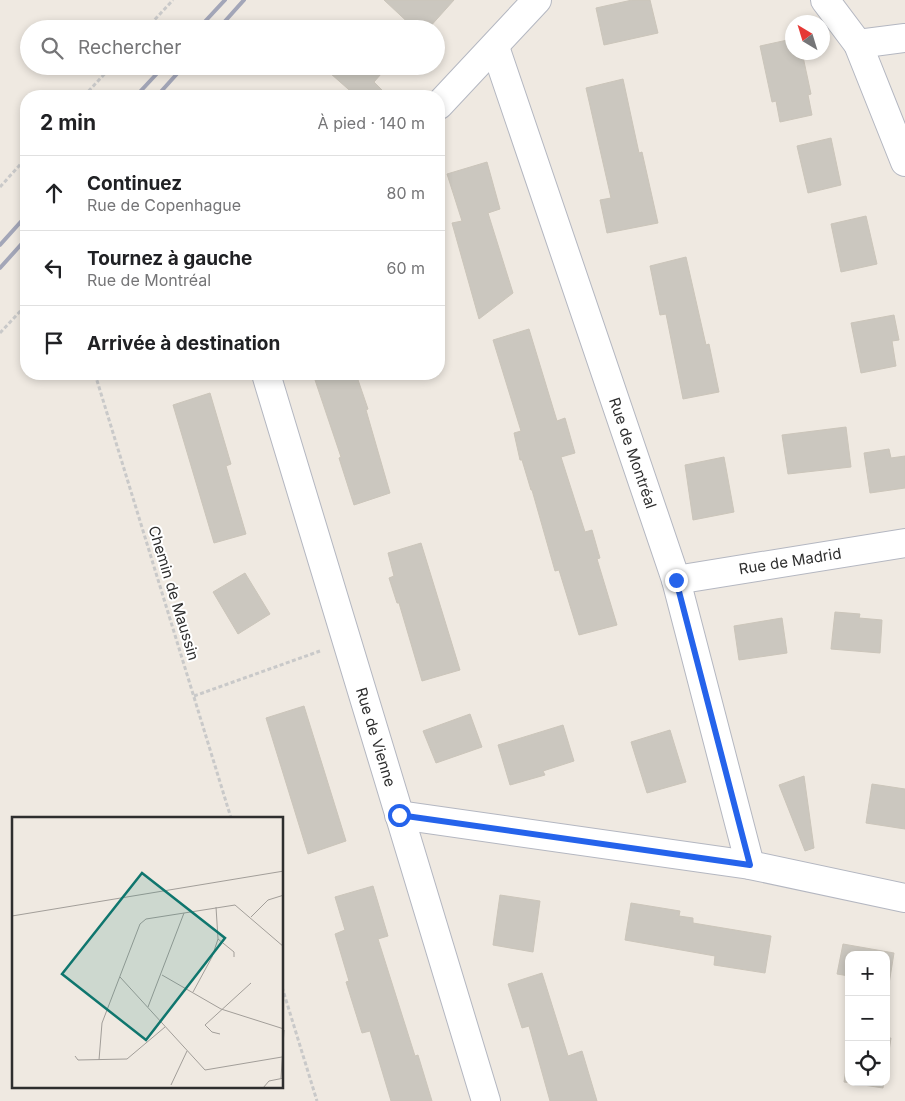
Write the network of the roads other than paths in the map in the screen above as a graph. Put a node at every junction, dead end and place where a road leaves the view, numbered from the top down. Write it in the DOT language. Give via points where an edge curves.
graph roads {
  1 [pos="537,0"];
  2 [pos="825,0"];
  3 [pos="905,38"];
  4 [pos="858,44"];
  5 [pos="495,46"];
  6 [pos="445,99"];
  7 [pos="905,162"];
  8 [pos="268,380"];
  9 [pos="905,543"];
  10 [pos="676,580"];
  11 [pos="399,815"];
  12 [pos="750,865"];
  13 [pos="905,898"];
  14 [pos="486,1101"];
  1 -- 5 [label="street"];
  2 -- 4 [label="street"];
  3 -- 4 [label="street"];
  4 -- 7 [label="street"];
  5 -- 6 [label="street"];
  5 -- 10 [label="street, Rue de Montréal"];
  8 -- 11 [label="street, Rue de Vienne"];
  9 -- 10 [label="street, Rue de Madrid"];
  10 -- 12 [label="street, Rue de Montréal"];
  11 -- 12 [label="street"];
  11 -- 14 [label="street, Rue de Vienne"];
  12 -- 13 [label="street"];
}
